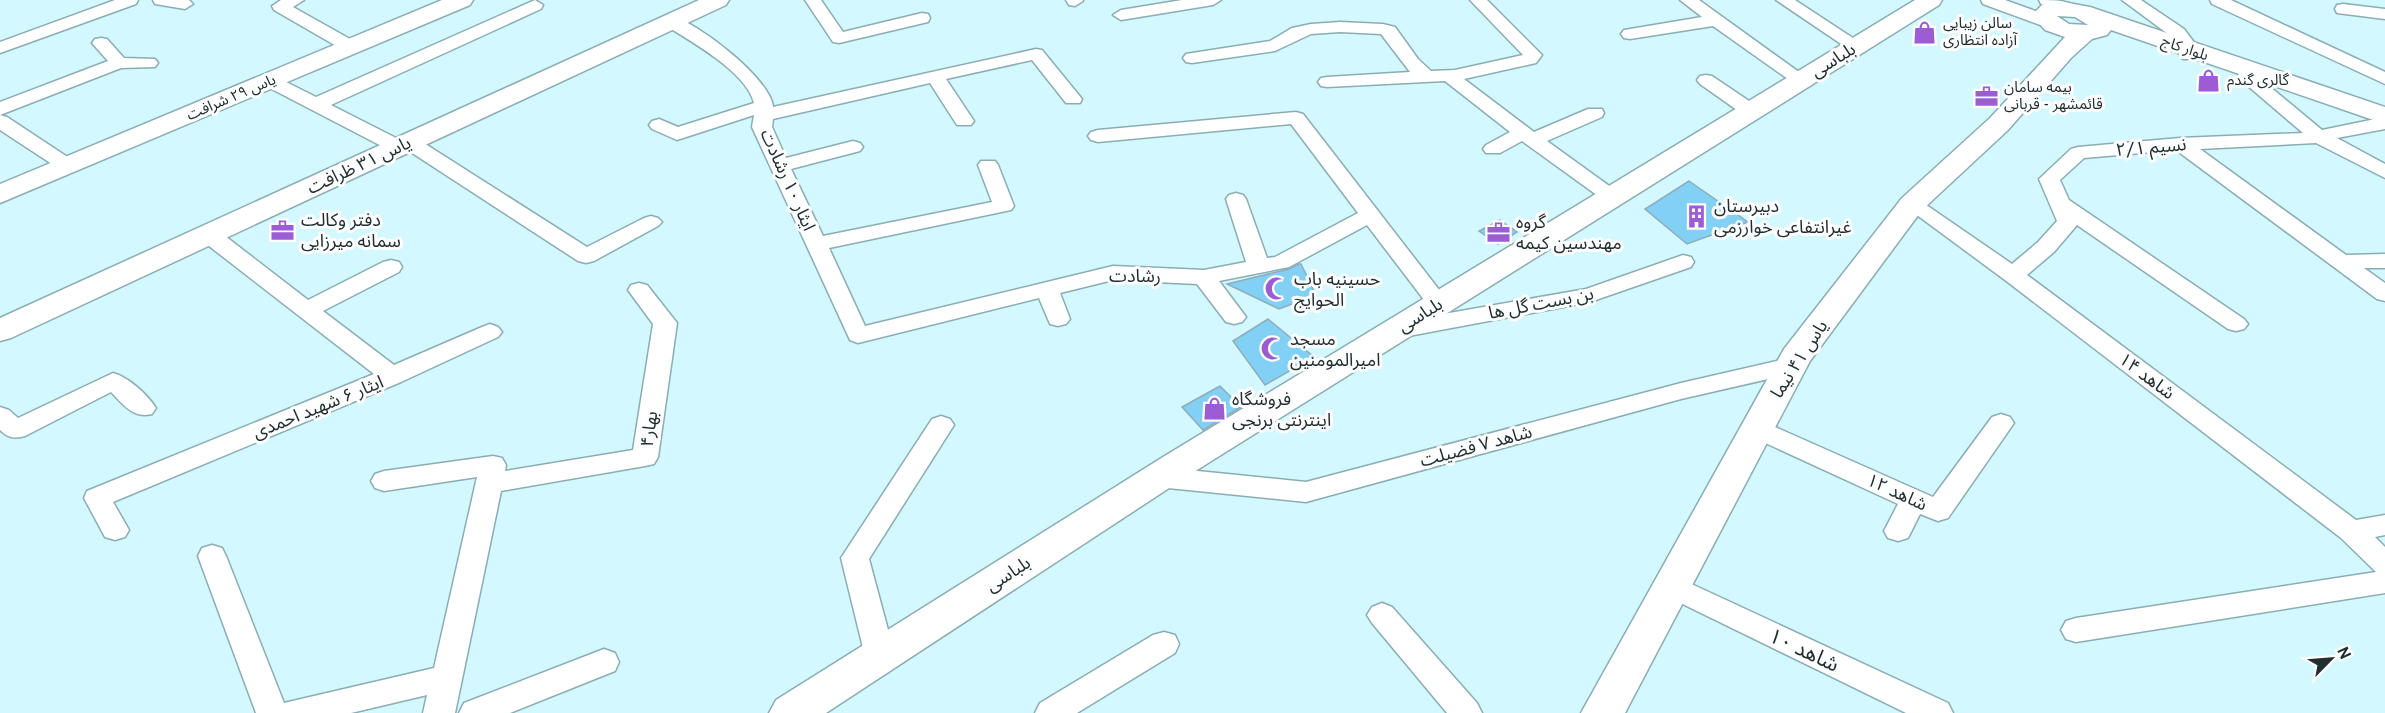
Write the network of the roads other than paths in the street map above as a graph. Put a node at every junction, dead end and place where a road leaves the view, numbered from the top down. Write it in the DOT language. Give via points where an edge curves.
graph roads {
  1 [pos="130,0"];
  2 [pos="161,0"];
  3 [pos="296,0"];
  4 [pos="462,0"];
  5 [pos="718,0"];
  6 [pos="1214,0"];
  7 [pos="1478,0"];
  8 [pos="1688,0"];
  9 [pos="1784,0"];
  10 [pos="1989,0"];
  11 [pos="2130,0"];
  12 [pos="2218,0"];
  13 [pos="818,1"];
  14 [pos="1189,2"];
  15 [pos="186,4"];
  16 [pos="1910,4"];
  17 [pos="535,5"];
  18 [pos="2343,9"];
  19 [pos="2385,14"];
  20 [pos="1121,15"];
  21 [pos="922,18"];
  22 [pos="1717,20"];
  23 [pos="672,21"];
  24 [pos="2068,23"];
  25 [pos="1630,34"];
  26 [pos="101,43"];
  27 [pos="1856,46"];
  28 [pos="351,47"];
  29 [pos="0,48"];
  30 [pos="2189,52"];
  31 [pos="1192,58"];
  32 [pos="120,63"];
  33 [pos="149,63"];
  34 [pos="2248,73"];
  35 [pos="935,76"];
  36 [pos="1450,76"];
  37 [pos="1429,77"];
  38 [pos="2385,79"];
  39 [pos="1706,80"];
  40 [pos="1801,80"];
  41 [pos="270,81"];
  42 [pos="1327,82"];
  43 [pos="1073,99"];
  44 [pos="315,105"];
  45 [pos="0,109"];
  46 [pos="763,110"];
  47 [pos="1751,111"];
  48 [pos="1595,113"];
  49 [pos="0,121"];
  50 [pos="2385,121"];
  51 [pos="964,122"];
  52 [pos="659,125"];
  53 [pos="1098,136"];
  54 [pos="1528,136"];
  55 [pos="2318,136"];
  56 [pos="2180,144"];
  57 [pos="403,145"];
  58 [pos="853,147"];
  59 [pos="1493,149"];
  60 [pos="988,165"];
  61 [pos="68,166"];
  62 [pos="780,166"];
  63 [pos="2385,172"];
  64 [pos="0,194"];
  65 [pos="1612,197"];
  66 [pos="1236,199"];
  67 [pos="2059,203"];
  68 [pos="1912,204"];
  69 [pos="1369,215"];
  70 [pos="651,222"];
  71 [pos="208,234"];
  72 [pos="816,244"];
  73 [pos="2385,261"];
  74 [pos="1683,262"];
  75 [pos="2341,262"];
  76 [pos="391,267"];
  77 [pos="1259,267"];
  78 [pos="2013,275"];
  79 [pos="1204,277"];
  80 [pos="1047,289"];
  81 [pos="639,290"];
  82 [pos="2385,294"];
  83 [pos="1439,304"];
  84 [pos="307,310"];
  85 [pos="1234,317"];
  86 [pos="1058,319"];
  87 [pos="2236,324"];
  88 [pos="1396,330"];
  89 [pos="0,331"];
  90 [pos="490,332"];
  91 [pos="858,335"];
  92 [pos="1790,366"];
  93 [pos="392,376"];
  94 [pos="143,408"];
  95 [pos="0,416"];
  96 [pos="2001,423"];
  97 [pos="941,425"];
  98 [pos="1757,429"];
  99 [pos="492,474"];
  100 [pos="1158,477"];
  101 [pos="384,481"];
  102 [pos="1913,500"];
  103 [pos="2385,525"];
  104 [pos="115,530"];
  105 [pos="1898,531"];
  106 [pos="2351,531"];
  107 [pos="212,556"];
  108 [pos="2385,564"];
  109 [pos="2385,582"];
  110 [pos="1671,586"];
  111 [pos="1382,615"];
  112 [pos="2076,630"];
  113 [pos="1164,645"];
  114 [pos="880,656"];
  115 [pos="604,662"];
  116 [pos="447,678"];
  117 [pos="272,713"];
  118 [pos="293,713"];
  119 [pos="440,713"];
  120 [pos="474,713"];
  121 [pos="791,713"];
  122 [pos="1051,713"];
  123 [pos="1467,713"];
  124 [pos="1603,713"];
  125 [pos="1937,713"];
  1 -- 29 [label="street"];
  2 -- 15 [label="street"];
  3 -- 28 [label="street" via="280,6"];
  4 -- 28 [label="street, یاس ۲۹ شرافت"];
  5 -- 23 [label="street, یاس ۳۱ ظرافت"];
  6 -- 14 [label="street"];
  7 -- 36 [label="street" via="1533,55 1530,59"];
  8 -- 22 [label="street"];
  9 -- 27 [label="street"];
  10 -- 24 [label="street, بلوار کاج"];
  11 -- 30 [label="street" via="2178,33"];
  12 -- 38 [label="street"];
  13 -- 21 [label="street" via="839,38"];
  14 -- 20 [label="street"];
  16 -- 27 [label="street, بلباسی"];
  17 -- 44 [label="street"];
  18 -- 19 [label="street"];
  22 -- 25 [label="street"];
  22 -- 40 [label="street"];
  23 -- 46 [label="street, ایثار ۱۰ رشادت" via="740,70 759,93"];
  23 -- 57 [label="street, یاس ۳۱ ظرافت"];
  24 -- 30 [label="street, بلوار کاج"];
  24 -- 68 [label="street, یاس ۴۱ نیما" via="1998,124"];
  26 -- 32 [label="street"];
  27 -- 40 [label="street, بلباسی"];
  28 -- 41 [label="street, یاس ۲۹ شرافت"];
  30 -- 34 [label="street, بلوار کاج"];
  31 -- 37 [label="street" via="1275,46 1284,37 1310,29 1383,29 1414,67"];
  32 -- 33 [label="street"];
  32 -- 45 [label="street"];
  34 -- 50 [label="street, بلوار کاج"];
  34 -- 55 [label="street"];
  35 -- 43 [label="street" via="1036,54"];
  35 -- 46 [label="street"];
  35 -- 51 [label="street"];
  36 -- 37 [label="street"];
  36 -- 54 [label="street"];
  37 -- 42 [label="street"];
  39 -- 47 [label="street"];
  40 -- 47 [label="street, بلباسی"];
  41 -- 44 [label="street"];
  41 -- 61 [label="street, یاس ۲۹ شرافت"];
  44 -- 57 [label="street"];
  46 -- 52 [label="street" via="677,134"];
  46 -- 62 [label="street, ایثار ۱۰ رشادت" via="762,127"];
  47 -- 65 [label="street, بلباسی"];
  48 -- 54 [label="street"];
  49 -- 61 [label="street"];
  50 -- 55 [label="street, نسیم ۲/۱"];
  53 -- 69 [label="street" via="1296,118"];
  54 -- 59 [label="street"];
  54 -- 65 [label="street"];
  55 -- 56 [label="street, نسیم ۲/۱"];
  55 -- 63 [label="street"];
  56 -- 67 [label="street, نسیم ۲/۱" via="2078,153 2049,179"];
  56 -- 75 [label="street"];
  57 -- 70 [label="street" via="586,256"];
  57 -- 71 [label="street, یاس ۳۱ ظرافت"];
  58 -- 62 [label="street"];
  60 -- 72 [label="street" via="1004,206"];
  61 -- 64 [label="street, یاس ۲۹ شرافت"];
  62 -- 72 [label="street, ایثار ۱۰ رشادت"];
  65 -- 83 [label="street, بلباسی"];
  66 -- 77 [label="street"];
  67 -- 78 [label="street, نسیم ۲/۱" via="2067,222 2046,247"];
  67 -- 87 [label="street"];
  68 -- 78 [label="street, شاهد ۱۴"];
  68 -- 92 [label="street, یاس ۴۱ نیما"];
  69 -- 77 [label="street, رشادت" via="1281,262"];
  69 -- 83 [label="street"];
  71 -- 84 [label="street, ایثار ۶ شهید احمدی"];
  71 -- 89 [label="street, یاس ۳۱ ظرافت"];
  72 -- 91 [label="street, ایثار ۱۰ رشادت"];
  73 -- 75 [label="street"];
  74 -- 88 [label="street, بن بست گل ها" via="1590,295"];
  75 -- 82 [label="street"];
  76 -- 84 [label="street"];
  77 -- 79 [label="street, رشادت"];
  78 -- 106 [label="street, شاهد ۱۴"];
  79 -- 80 [label="street, رشادت" via="1113,273"];
  79 -- 85 [label="street"];
  80 -- 86 [label="street"];
  80 -- 91 [label="street, رشادت"];
  81 -- 99 [label="street, بهار۴" via="664,322 645,457"];
  83 -- 88 [label="street, بلباسی"];
  84 -- 93 [label="street, ایثار ۶ شهید احمدی"];
  88 -- 100 [label="street, بلباسی"];
  90 -- 93 [label="street"];
  92 -- 98 [label="street, یاس ۴۱ نیما"];
  92 -- 100 [label="street, شاهد ۷ فضیلت" via="1681,391 1306,492"];
  93 -- 104 [label="street, ایثار ۶ شهید احمدی" via="97,498"];
  94 -- 95 [label="street" via="113,381 16,430"];
  96 -- 102 [label="street, شاهد ۱۲" via="1938,511"];
  97 -- 114 [label="street" via="855,558"];
  98 -- 102 [label="street, شاهد ۱۲"];
  98 -- 110 [label="street, یاس ۴۱ نیما"];
  99 -- 101 [label="street"];
  99 -- 116 [label="street"];
  100 -- 114 [label="street, بلباسی"];
  102 -- 105 [label="street"];
  103 -- 106 [label="street"];
  106 -- 108 [label="street, شاهد ۱۴"];
  107 -- 117 [label="street"];
  109 -- 112 [label="street"];
  110 -- 124 [label="street, یاس ۴۱ نیما"];
  110 -- 125 [label="street, شاهد ۱۰"];
  111 -- 123 [label="street"];
  113 -- 122 [label="street"];
  114 -- 121 [label="street, بلباسی"];
  115 -- 120 [label="street"];
  116 -- 118 [label="street"];
  116 -- 119 [label="street"];
}
